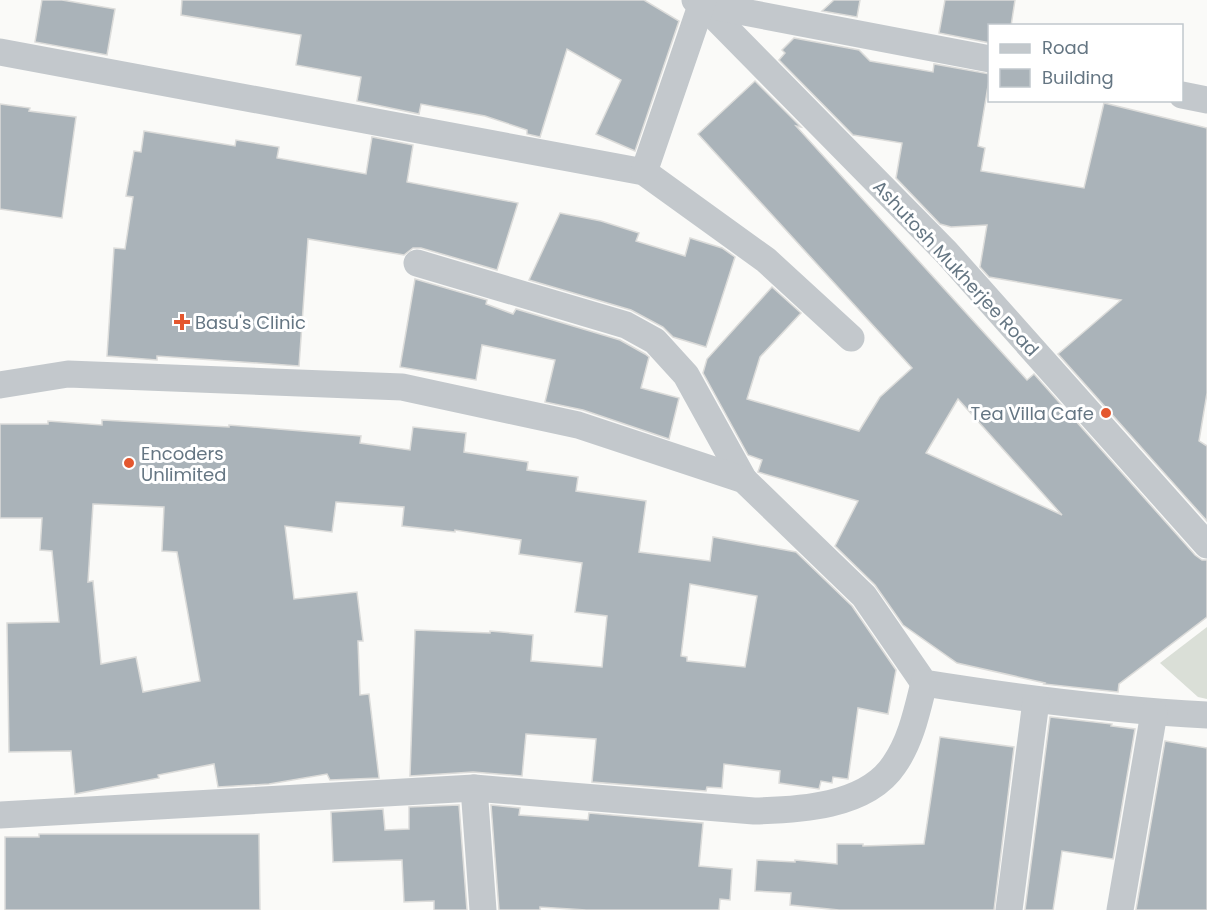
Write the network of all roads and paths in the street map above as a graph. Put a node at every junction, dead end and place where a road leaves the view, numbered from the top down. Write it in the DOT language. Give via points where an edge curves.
graph roads {
  1 [pos="700,1"];
  2 [pos="0,52"];
  3 [pos="988,59"];
  4 [pos="1183,95"];
  5 [pos="1207,100"];
  6 [pos="644,172"];
  7 [pos="417,263"];
  8 [pos="851,338"];
  9 [pos="0,385"];
  10 [pos="744,480"];
  11 [pos="1207,545"];
  12 [pos="924,683"];
  13 [pos="1036,700"];
  14 [pos="1154,712"];
  15 [pos="1207,715"];
  16 [pos="474,788"];
  17 [pos="0,815"];
  18 [pos="483,910"];
  19 [pos="1009,910"];
  20 [pos="1119,910"];
  1 -- 3 [label="street"];
  1 -- 6 [label="street"];
  1 -- 11 [label="street, Ashutosh Mukherjee Road" via="946,252"];
  2 -- 6 [label="street"];
  4 -- 5 [label="street"];
  6 -- 8 [label="street" via="766,260"];
  7 -- 10 [label="street" via="626,326 655,341 686,375"];
  9 -- 10 [label="street" via="68,374 402,387 578,425"];
  10 -- 12 [label="street" via="864,596"];
  12 -- 13 [label="street"];
  12 -- 16 [label="street" via="910,734 894,766 858,794 828,804 754,811"];
  13 -- 14 [label="street"];
  13 -- 19 [label="street"];
  14 -- 15 [label="street"];
  14 -- 20 [label="street"];
  16 -- 17 [label="street"];
  16 -- 18 [label="street"];
}
